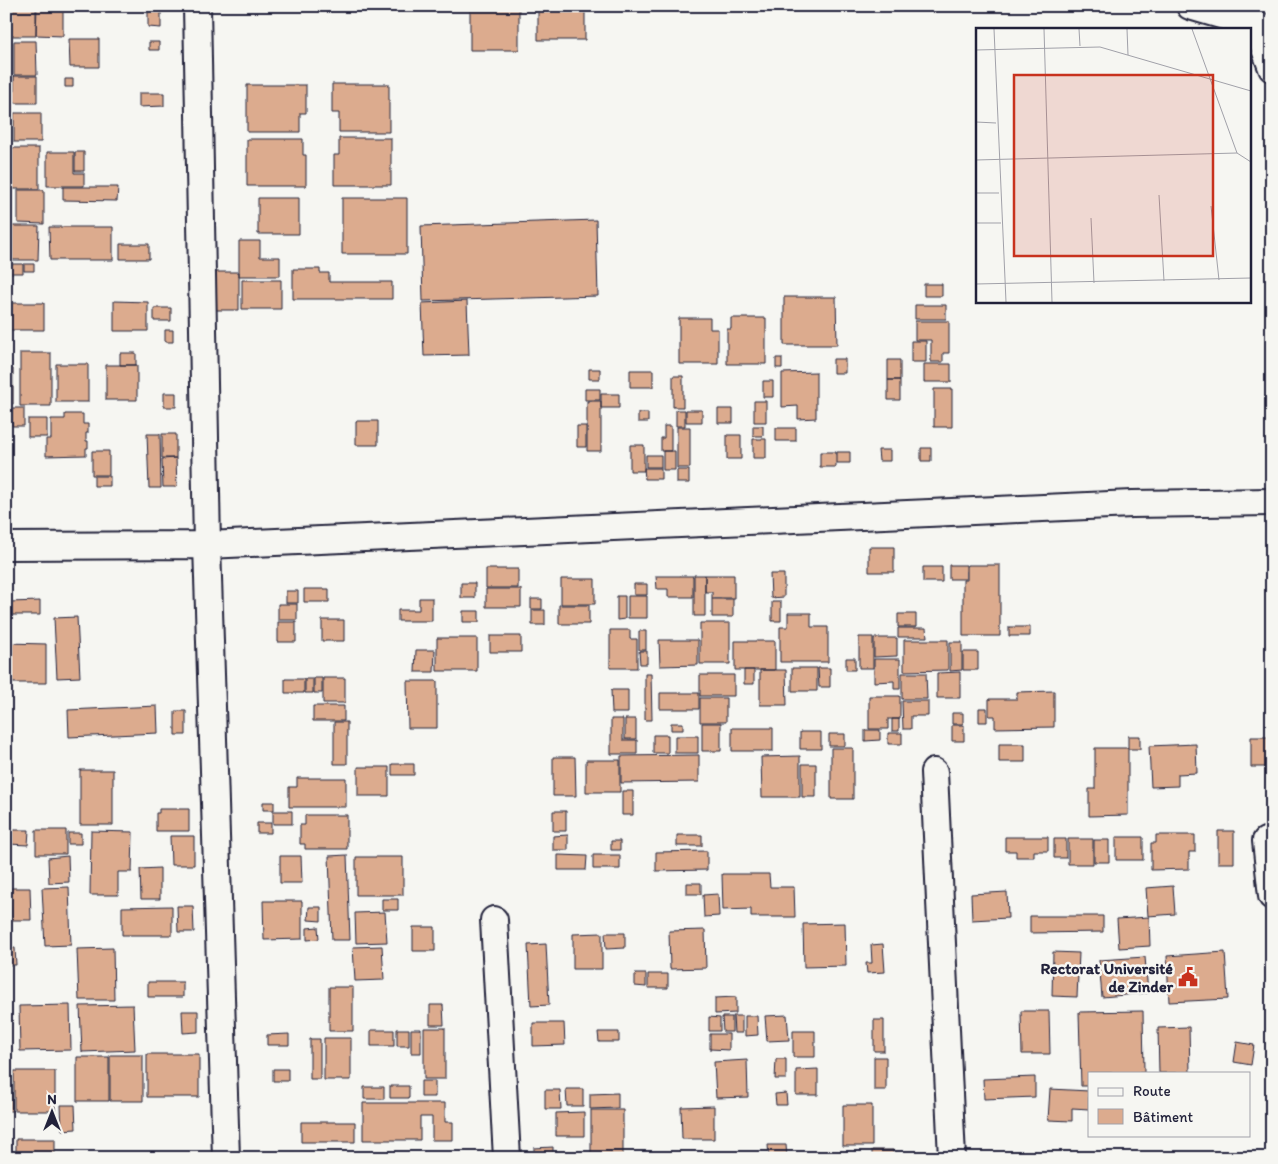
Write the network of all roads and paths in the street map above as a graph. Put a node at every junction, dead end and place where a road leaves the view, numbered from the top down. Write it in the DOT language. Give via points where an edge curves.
graph roads {
  1 [pos="198,6"];
  2 [pos="1190,6"];
  3 [pos="1259,21"];
  4 [pos="1272,68"];
  5 [pos="1272,502"];
  6 [pos="207,545"];
  7 [pos="6,546"];
  8 [pos="934,772"];
  9 [pos="1266,841"];
  10 [pos="1272,896"];
  11 [pos="494,920"];
  12 [pos="226,1158"];
  13 [pos="507,1158"];
  14 [pos="952,1158"];
  1 -- 6 [label="street"];
  2 -- 3 [label="street"];
  3 -- 4 [label="street"];
  5 -- 6 [label="street" via="1132,504"];
  6 -- 7 [label="street"];
  6 -- 12 [label="street"];
  8 -- 14 [label="street"];
  9 -- 10 [label="street"];
  11 -- 13 [label="street"];
}
